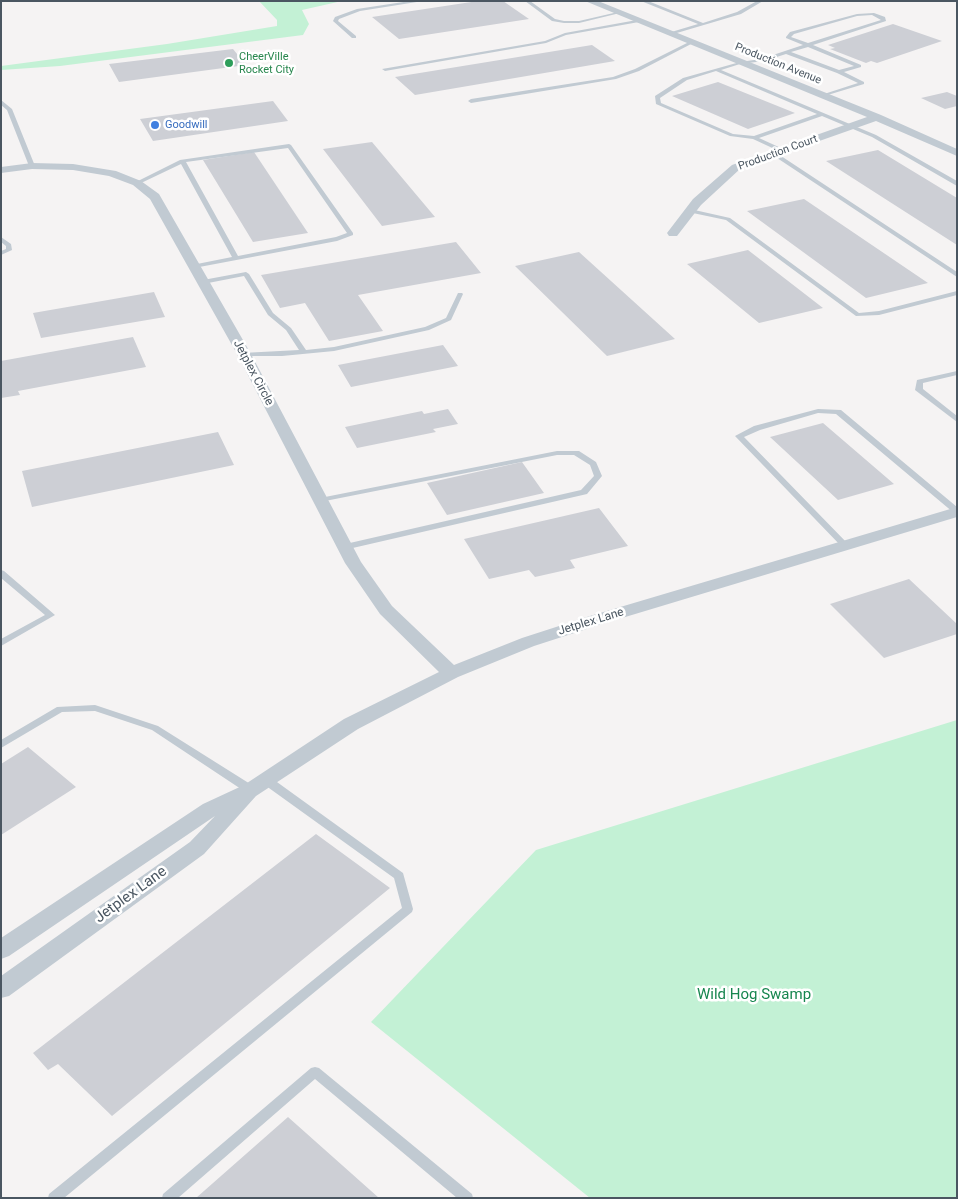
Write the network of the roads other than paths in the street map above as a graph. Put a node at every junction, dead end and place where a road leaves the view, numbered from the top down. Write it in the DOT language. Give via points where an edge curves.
graph roads {
  1 [pos="421,1"];
  2 [pos="527,1"];
  3 [pos="588,1"];
  4 [pos="643,1"];
  5 [pos="761,1"];
  6 [pos="618,13"];
  7 [pos="637,21"];
  8 [pos="702,24"];
  9 [pos="670,34"];
  10 [pos="354,37"];
  11 [pos="691,43"];
  12 [pos="808,45"];
  13 [pos="786,52"];
  14 [pos="740,63"];
  15 [pos="385,70"];
  16 [pos="717,70"];
  17 [pos="839,72"];
  18 [pos="823,96"];
  19 [pos="471,101"];
  20 [pos="1,102"];
  21 [pos="823,114"];
  22 [pos="877,117"];
  23 [pos="854,127"];
  24 [pos="754,138"];
  25 [pos="777,152"];
  26 [pos="957,153"];
  27 [pos="182,161"];
  28 [pos="32,166"];
  29 [pos="1,170"];
  30 [pos="137,183"];
  31 [pos="957,184"];
  32 [pos="690,211"];
  33 [pos="673,233"];
  34 [pos="1,239"];
  35 [pos="1,254"];
  36 [pos="236,258"];
  37 [pos="194,266"];
  38 [pos="957,275"];
  39 [pos="203,282"];
  40 [pos="957,293"];
  41 [pos="460,294"];
  42 [pos="304,352"];
  43 [pos="244,354"];
  44 [pos="957,373"];
  45 [pos="957,420"];
  46 [pos="320,500"];
  47 [pos="957,512"];
  48 [pos="845,545"];
  49 [pos="344,547"];
  50 [pos="1,573"];
  51 [pos="1,643"];
  52 [pos="451,673"];
  53 [pos="1,745"];
  54 [pos="259,785"];
  55 [pos="1,950"];
  56 [pos="1,988"];
  57 [pos="54,1198"];
  58 [pos="168,1198"];
  59 [pos="467,1198"];
  1 -- 10 [label="lane" via="359,10 337,18 335,21"];
  2 -- 6 [label="lane" via="554,20 564,22"];
  3 -- 6 [label="street, Production Avenue"];
  4 -- 8 [label="lane"];
  5 -- 8 [label="lane" via="740,13"];
  6 -- 7 [label="street, Production Avenue"];
  7 -- 9 [label="street, Production Avenue"];
  7 -- 15 [label="lane" via="565,34 546,42"];
  8 -- 9 [label="lane"];
  9 -- 11 [label="street, Production Avenue"];
  11 -- 14 [label="street, Production Avenue"];
  11 -- 19 [label="lane" via="614,78"];
  12 -- 12 [label="lane" via="882,23 885,20 872,14 857,15 788,36"];
  12 -- 13 [label="lane"];
  12 -- 17 [label="lane" via="859,66"];
  13 -- 14 [label="lane"];
  13 -- 17 [label="lane"];
  14 -- 16 [label="lane"];
  14 -- 18 [label="street, Production Avenue"];
  16 -- 21 [label="lane"];
  16 -- 24 [label="lane" via="685,79 657,97 659,104 732,135"];
  17 -- 18 [label="lane" via="862,83"];
  18 -- 22 [label="street, Production Avenue"];
  20 -- 28 [label="lane" via="9,109"];
  21 -- 23 [label="lane"];
  21 -- 24 [label="lane"];
  22 -- 23 [label="street, Production Court"];
  22 -- 26 [label="street, Production Avenue"];
  23 -- 25 [label="street, Production Court"];
  23 -- 31 [label="lane"];
  24 -- 25 [label="lane"];
  25 -- 32 [label="street, Production Court" via="736,167"];
  25 -- 38 [label="lane"];
  27 -- 30 [label="lane"];
  27 -- 36 [label="lane"];
  27 -- 36 [label="lane" via="289,146 352,234"];
  28 -- 29 [label="street, Jetplex Circle"];
  28 -- 30 [label="street, Jetplex Circle" via="88,169 112,173"];
  30 -- 37 [label="street, Jetplex Circle" via="155,197"];
  32 -- 33 [label="street, Production Court"];
  32 -- 40 [label="lane" via="728,220 858,315"];
  34 -- 35 [label="lane" via="10,250"];
  36 -- 37 [label="lane"];
  37 -- 39 [label="street, Jetplex Circle"];
  39 -- 42 [label="lane" via="246,274 270,314 289,329"];
  39 -- 43 [label="street, Jetplex Circle"];
  41 -- 42 [label="lane" via="449,319 427,329 334,349"];
  42 -- 43 [label="lane"];
  43 -- 46 [label="street, Jetplex Circle"];
  44 -- 45 [label="lane" via="920,382 919,390"];
  46 -- 49 [label="street, Jetplex Circle"];
  46 -- 49 [label="lane" via="557,453 576,453 593,464 598,476 584,492"];
  47 -- 48 [label="street, Jetplex Lane"];
  47 -- 48 [label="lane" via="838,412 818,411 739,436"];
  48 -- 52 [label="street, Jetplex Lane" via="528,642"];
  49 -- 52 [label="street, Jetplex Circle" via="386,610"];
  50 -- 51 [label="lane" via="51,615"];
  52 -- 54 [label="street, Jetplex Lane" via="351,724"];
  53 -- 54 [label="lane" via="60,709 95,708 155,728"];
  54 -- 55 [label="street, Jetplex Lane" via="210,809"];
  54 -- 56 [label="street, Jetplex Lane" via="198,848"];
  54 -- 57 [label="lane" via="399,876 408,909"];
  58 -- 59 [label="lane" via="316,1072"];
}
